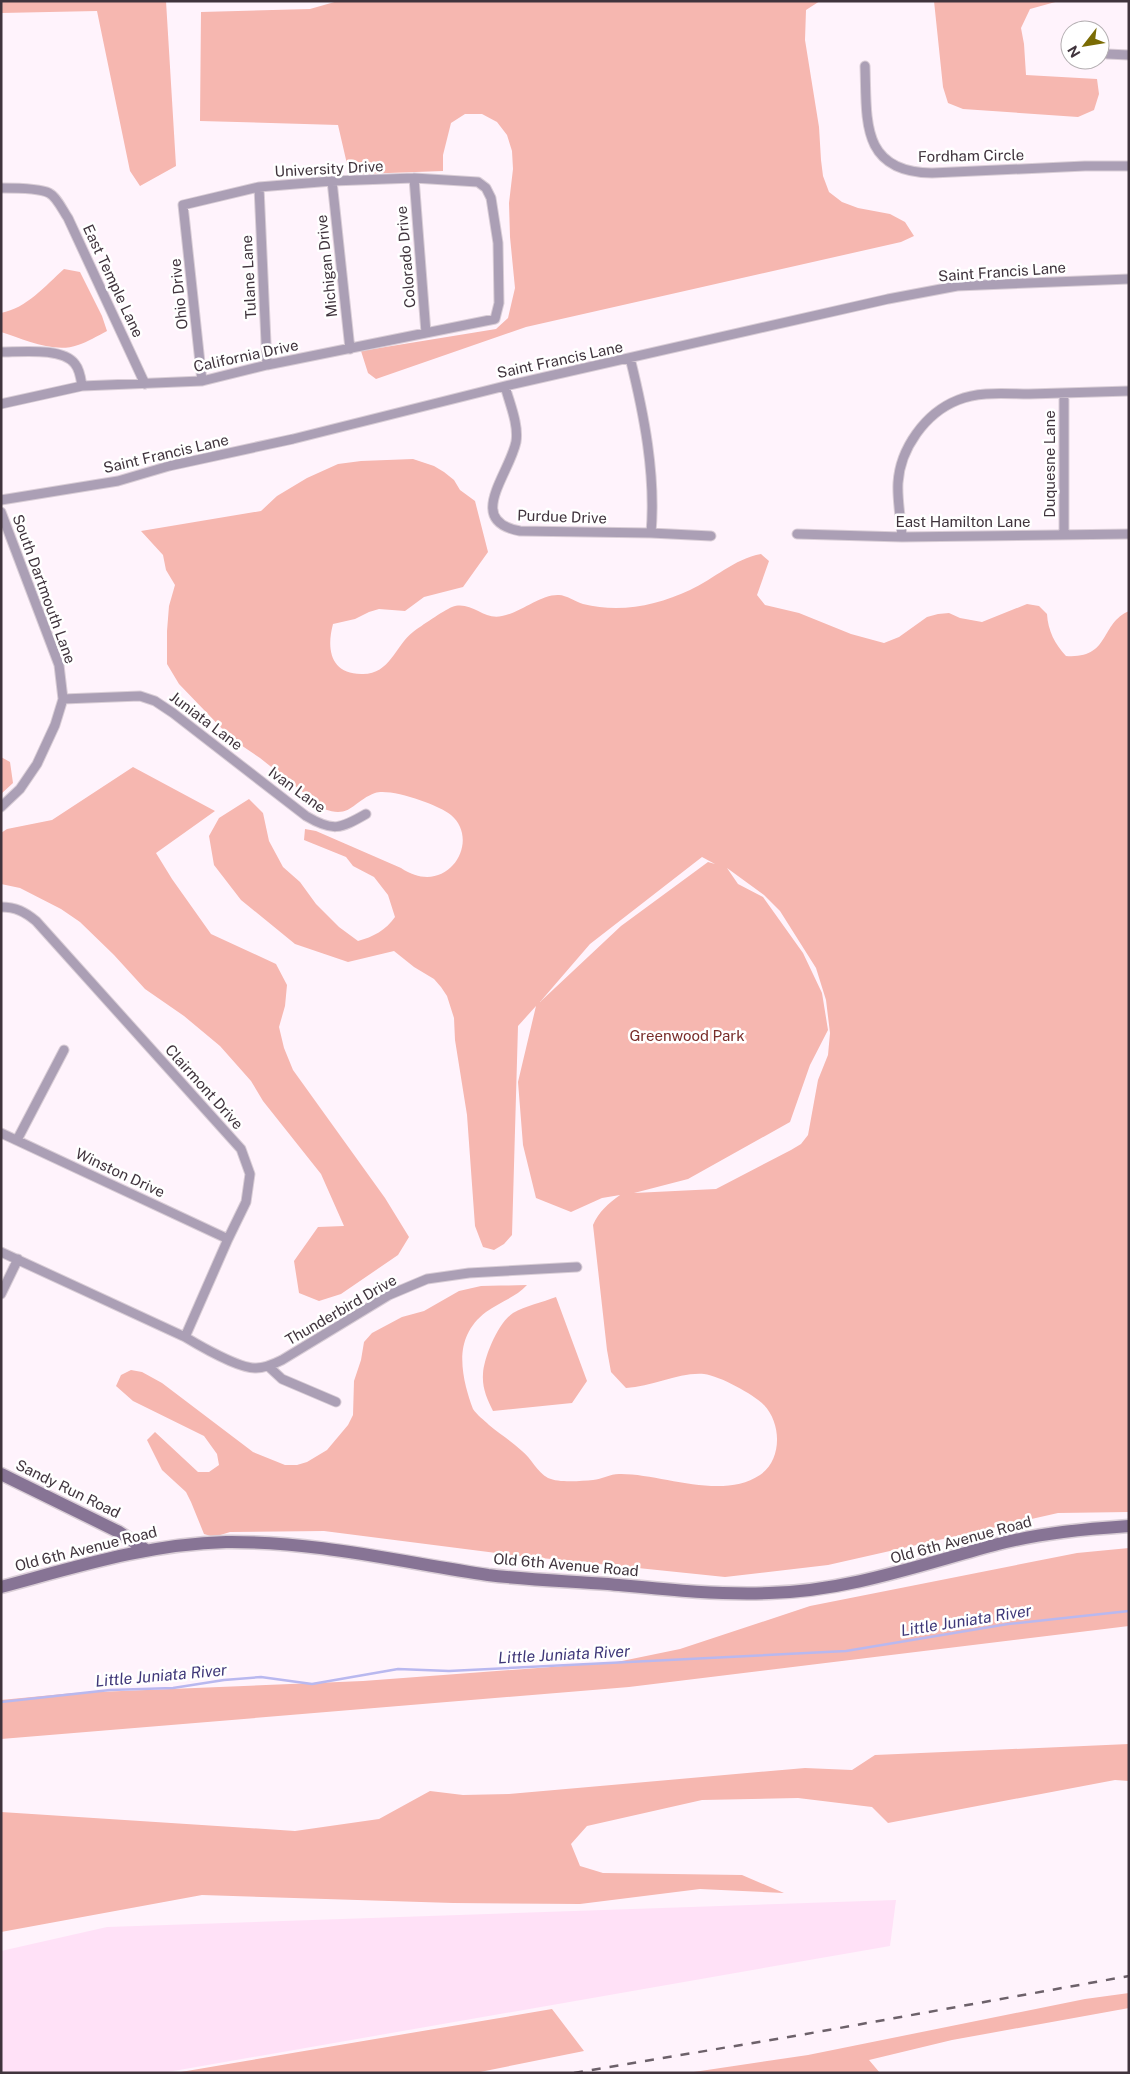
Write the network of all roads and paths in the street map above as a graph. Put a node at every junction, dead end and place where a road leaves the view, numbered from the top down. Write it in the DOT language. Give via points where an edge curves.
graph roads {
  1 [pos="1110,54"];
  2 [pos="1129,55"];
  3 [pos="865,66"];
  4 [pos="1129,166"];
  5 [pos="414,178"];
  6 [pos="332,181"];
  7 [pos="259,187"];
  8 [pos="1,188"];
  9 [pos="183,205"];
  10 [pos="1129,279"];
  11 [pos="495,319"];
  12 [pos="426,333"];
  13 [pos="350,349"];
  14 [pos="1,352"];
  15 [pos="630,358"];
  16 [pos="267,365"];
  17 [pos="202,381"];
  18 [pos="146,384"];
  19 [pos="82,386"];
  20 [pos="505,386"];
  21 [pos="1129,392"];
  22 [pos="1064,393"];
  23 [pos="1,404"];
  24 [pos="1,500"];
  25 [pos="1,512"];
  26 [pos="651,533"];
  27 [pos="797,534"];
  28 [pos="1129,534"];
  29 [pos="1064,535"];
  30 [pos="711,536"];
  31 [pos="902,536"];
  32 [pos="63,698"];
  33 [pos="242,766"];
  34 [pos="1,807"];
  35 [pos="366,814"];
  36 [pos="1,907"];
  37 [pos="64,1050"];
  38 [pos="1,1133"];
  39 [pos="17,1140"];
  40 [pos="228,1239"];
  41 [pos="1,1252"];
  42 [pos="18,1259"];
  43 [pos="577,1268"];
  44 [pos="1,1294"];
  45 [pos="185,1337"];
  46 [pos="268,1366"];
  47 [pos="336,1402"];
  48 [pos="1,1474"];
  49 [pos="1129,1526"];
  50 [pos="146,1550"];
  51 [pos="1,1587"];
  1 -- 2 [label="street"];
  3 -- 4 [label="street, Fordham Circle" via="870,133 875,147 898,168 932,173"];
  5 -- 6 [label="street, University Drive"];
  5 -- 11 [label="street, University Drive" via="478,182 486,188 491,198 498,243 499,303"];
  5 -- 12 [label="street, Colorado Drive"];
  6 -- 7 [label="street, University Drive"];
  6 -- 13 [label="street, Michigan Drive"];
  7 -- 9 [label="street, University Drive"];
  7 -- 16 [label="street, Tulane Lane"];
  8 -- 18 [label="street, East Temple Lane" via="49,193 58,203"];
  9 -- 17 [label="street, Ohio Drive"];
  10 -- 15 [label="street, Saint Francis Lane" via="957,286"];
  11 -- 12 [label="street, California Drive"];
  12 -- 13 [label="street, California Drive"];
  13 -- 16 [label="street, California Drive"];
  14 -- 19 [label="street" via="66,356 75,363"];
  15 -- 20 [label="street, Saint Francis Lane"];
  15 -- 26 [label="street" via="645,425"];
  16 -- 17 [label="street, California Drive"];
  17 -- 18 [label="street, California Drive"];
  18 -- 19 [label="street, California Drive"];
  19 -- 23 [label="street, California Drive"];
  20 -- 24 [label="street, Saint Francis Lane" via="118,481"];
  20 -- 26 [label="street, Purdue Drive" via="517,432 492,510 500,525 520,531"];
  21 -- 22 [label="street"];
  22 -- 29 [label="street, Duquesne Lane"];
  22 -- 31 [label="street" via="984,394 958,400 930,418 910,444 902,465 898,483"];
  25 -- 32 [label="street, South Dartmouth Lane" via="59,666"];
  26 -- 30 [label="street, Purdue Drive"];
  27 -- 31 [label="street, East Hamilton Lane"];
  28 -- 29 [label="street, East Hamilton Lane"];
  29 -- 31 [label="street, East Hamilton Lane"];
  32 -- 33 [label="street, Juniata Lane" via="126,695 150,699 173,712"];
  32 -- 34 [label="street, South Dartmouth Lane" via="37,764 20,789"];
  33 -- 35 [label="street, Ivan Lane" via="321,825 342,827"];
  36 -- 40 [label="street, Clairmont Drive" via="23,910 36,921 241,1149 250,1174 250,1186"];
  37 -- 39 [label="street"];
  38 -- 39 [label="street, Winston Drive"];
  39 -- 40 [label="street, Winston Drive"];
  40 -- 45 [label="street, Clairmont Drive"];
  41 -- 42 [label="street"];
  42 -- 44 [label="street"];
  42 -- 45 [label="street"];
  43 -- 46 [label="street, Thunderbird Drive" via="469,1273 428,1279 389,1295"];
  45 -- 46 [label="street" via="242,1365"];
  46 -- 47 [label="street" via="282,1379"];
  48 -- 50 [label="main road, Sandy Run Road" via="120,1532"];
  49 -- 50 [label="main road, Old 6th Avenue Road" via="1037,1536 862,1582 827,1589 769,1593 510,1577 275,1543 196,1544"];
  50 -- 51 [label="main road, Old 6th Avenue Road"];
}
